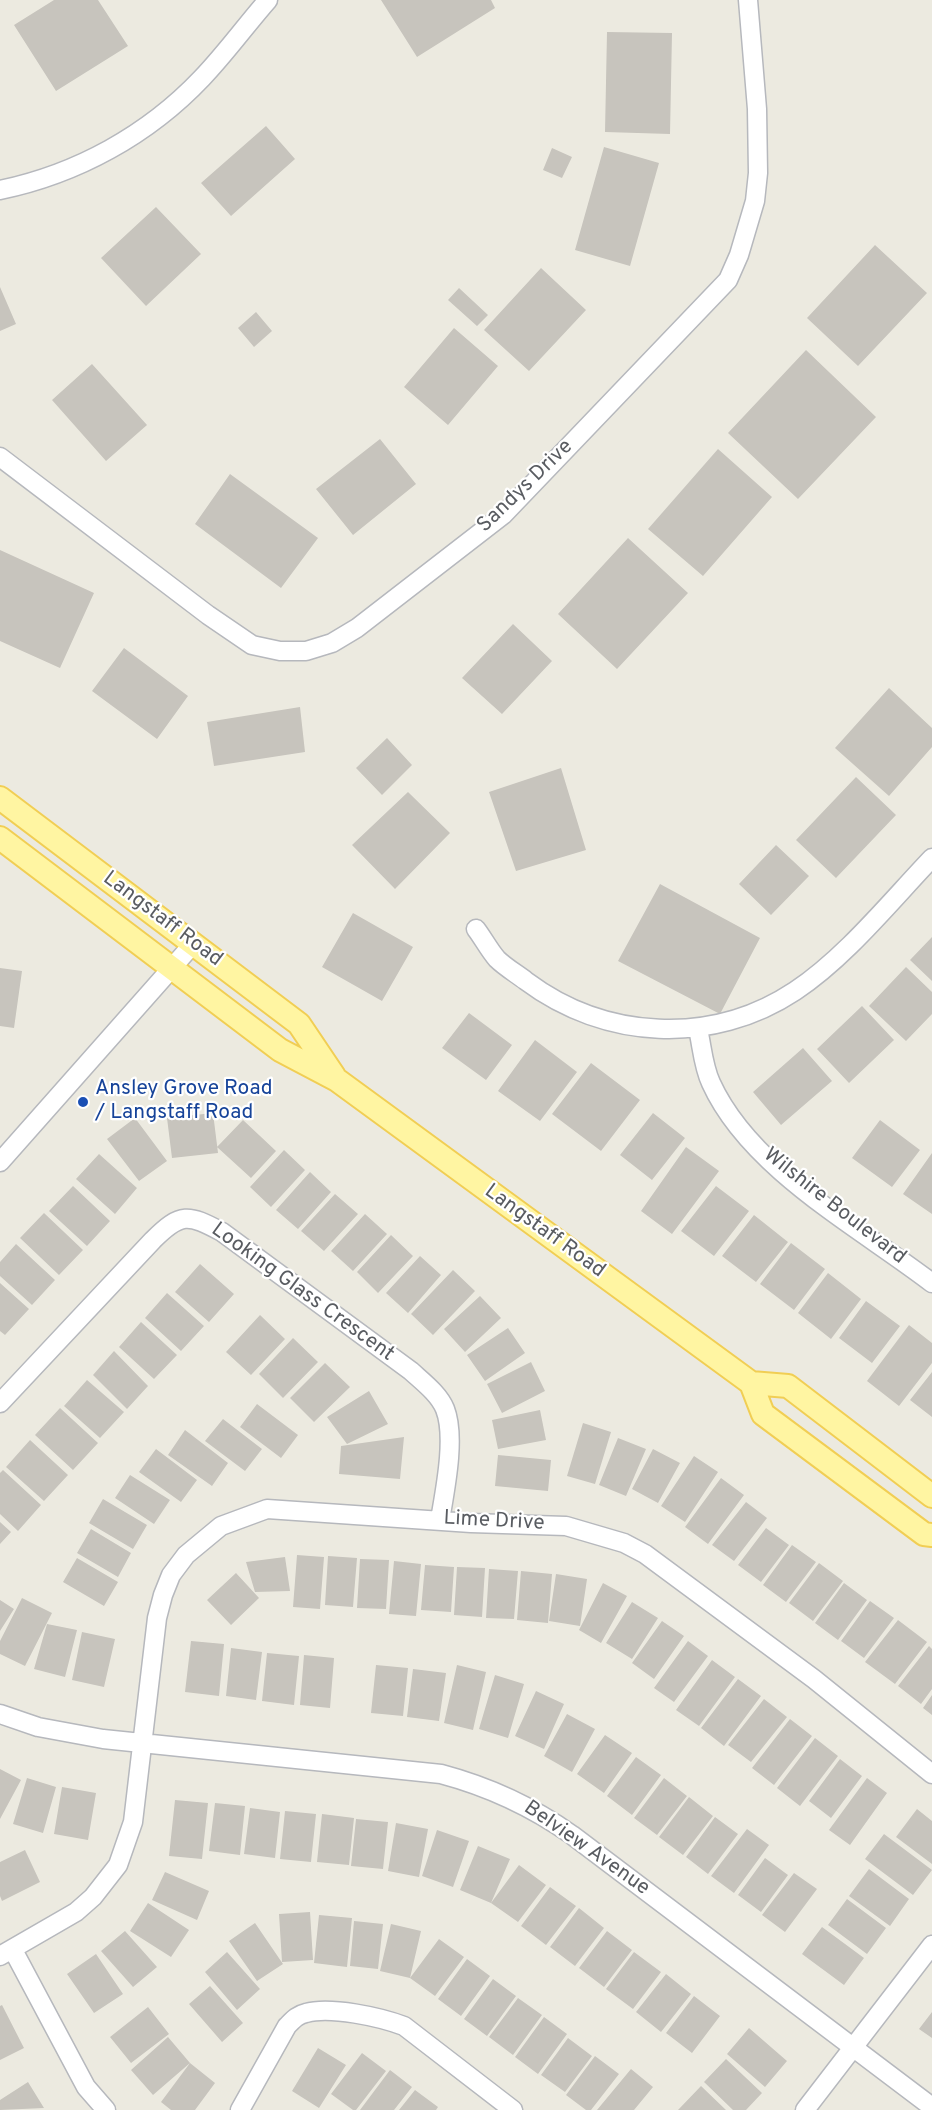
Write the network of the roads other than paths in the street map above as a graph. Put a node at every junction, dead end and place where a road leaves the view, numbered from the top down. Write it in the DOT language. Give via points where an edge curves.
graph roads {
  1 [pos="268,0"];
  2 [pos="748,0"];
  3 [pos="0,190"];
  4 [pos="0,457"];
  5 [pos="0,798"];
  6 [pos="0,838"];
  7 [pos="932,858"];
  8 [pos="476,929"];
  9 [pos="193,944"];
  10 [pos="172,968"];
  11 [pos="698,1029"];
  12 [pos="337,1080"];
  13 [pos="0,1162"];
  14 [pos="932,1283"];
  15 [pos="751,1383"];
  16 [pos="0,1403"];
  17 [pos="932,1496"];
  18 [pos="440,1520"];
  19 [pos="932,1535"];
  20 [pos="0,1714"];
  21 [pos="142,1743"];
  22 [pos="932,1774"];
  23 [pos="932,1945"];
  24 [pos="6,1953"];
  25 [pos="854,2048"];
  26 [pos="932,2107"];
  27 [pos="106,2110"];
  28 [pos="240,2110"];
  29 [pos="513,2110"];
  30 [pos="805,2110"];
  1 -- 3 [label="street" via="202,78 139,131 104,154 63,173"];
  2 -- 4 [label="street, Sandys Drive" via="758,173 755,201 728,280 503,515 357,628 306,651 252,645"];
  5 -- 9 [label="main road, Langstaff Road"];
  6 -- 10 [label="main road, Langstaff Road"];
  7 -- 11 [label="street" via="856,937 795,992 741,1017"];
  8 -- 11 [label="street" via="498,959 543,993 574,1010 657,1029"];
  9 -- 10 [label="street"];
  9 -- 12 [label="main road, Langstaff Road" via="299,1024"];
  10 -- 12 [label="main road, Langstaff Road" via="280,1050"];
  10 -- 13 [label="street"];
  11 -- 14 [label="street, Wilshire Boulevard" via="710,1082 749,1139 812,1195"];
  12 -- 15 [label="main road, Langstaff Road"];
  15 -- 17 [label="main road" via="788,1386"];
  15 -- 19 [label="main road" via="764,1414 924,1534"];
  16 -- 18 [label="street, Looking Glass Crescent" via="153,1240 177,1219 188,1217 222,1232 411,1371 433,1392 445,1409 449,1432"];
  18 -- 21 [label="street, Lime Drive" via="267,1509 221,1526 201,1540 171,1575 162,1595"];
  18 -- 22 [label="street, Lime Drive" via="567,1526 624,1543 645,1554 814,1679"];
  20 -- 21 [label="street, Belview Avenue" via="74,1735"];
  21 -- 24 [label="street, Lime Drive" via="133,1822 118,1865 76,1912"];
  21 -- 25 [label="street, Belview Avenue" via="441,1774 509,1797 572,1835"];
  23 -- 25 [label="street"];
  24 -- 27 [label="street" via="86,2087"];
  25 -- 26 [label="street, Belview Avenue"];
  25 -- 30 [label="street"];
  28 -- 29 [label="street" via="287,2026 296,2016 322,2011 386,2019 404,2026"];
}
